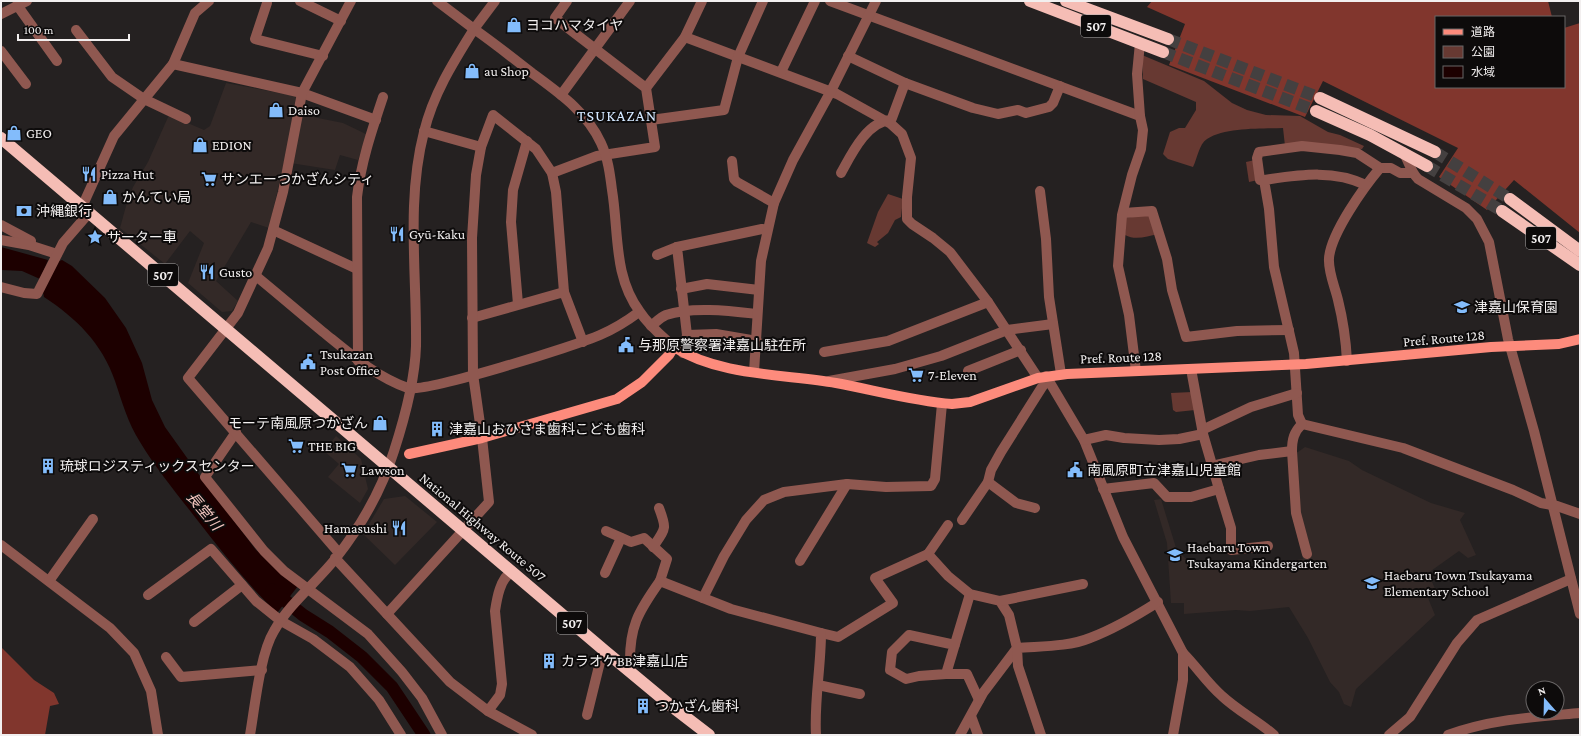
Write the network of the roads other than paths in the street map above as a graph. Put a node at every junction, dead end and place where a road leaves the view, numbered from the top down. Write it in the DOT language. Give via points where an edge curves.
graph roads {
  1 [pos="209,1"];
  2 [pos="300,1"];
  3 [pos="351,1"];
  4 [pos="437,1"];
  5 [pos="495,1"];
  6 [pos="567,1"];
  7 [pos="630,1"];
  8 [pos="702,1"];
  9 [pos="763,1"];
  10 [pos="815,1"];
  11 [pos="830,1"];
  12 [pos="876,1"];
  13 [pos="1030,1"];
  14 [pos="1066,1"];
  15 [pos="22,3"];
  16 [pos="267,3"];
  17 [pos="1,14"];
  18 [pos="869,15"];
  19 [pos="341,21"];
  20 [pos="474,29"];
  21 [pos="76,30"];
  22 [pos="685,37"];
  23 [pos="1168,39"];
  24 [pos="1140,43"];
  25 [pos="594,50"];
  26 [pos="1,51"];
  27 [pos="1163,52"];
  28 [pos="323,56"];
  29 [pos="848,56"];
  30 [pos="738,57"];
  31 [pos="57,62"];
  32 [pos="173,64"];
  33 [pos="782,72"];
  34 [pos="905,83"];
  35 [pos="26,84"];
  36 [pos="1060,86"];
  37 [pos="646,88"];
  38 [pos="830,92"];
  39 [pos="302,93"];
  40 [pos="561,95"];
  41 [pos="383,97"];
  42 [pos="1320,98"];
  43 [pos="144,99"];
  44 [pos="1316,111"];
  45 [pos="1140,116"];
  46 [pos="186,119"];
  47 [pos="376,120"];
  48 [pos="651,120"];
  49 [pos="885,120"];
  50 [pos="424,131"];
  51 [pos="1,138"];
  52 [pos="527,140"];
  53 [pos="481,147"];
  54 [pos="1403,152"];
  55 [pos="1435,152"];
  56 [pos="606,154"];
  57 [pos="732,161"];
  58 [pos="1427,166"];
  59 [pos="1380,168"];
  60 [pos="552,173"];
  61 [pos="841,173"];
  62 [pos="1412,173"];
  63 [pos="1260,180"];
  64 [pos="1366,185"];
  65 [pos="1040,191"];
  66 [pos="1510,199"];
  67 [pos="774,203"];
  68 [pos="86,210"];
  69 [pos="1502,211"];
  70 [pos="1124,213"];
  71 [pos="1,225"];
  72 [pos="273,230"];
  73 [pos="767,230"];
  74 [pos="1,240"];
  75 [pos="31,241"];
  76 [pos="677,247"];
  77 [pos="1580,251"];
  78 [pos="657,255"];
  79 [pos="56,256"];
  80 [pos="1580,265"];
  81 [pos="357,269"];
  82 [pos="256,276"];
  83 [pos="1,287"];
  84 [pos="681,289"];
  85 [pos="759,290"];
  86 [pos="564,292"];
  87 [pos="988,302"];
  88 [pos="518,304"];
  89 [pos="639,312"];
  90 [pos="684,312"];
  91 [pos="757,314"];
  92 [pos="472,318"];
  93 [pos="1053,324"];
  94 [pos="651,326"];
  95 [pos="226,329"];
  96 [pos="1007,330"];
  97 [pos="1288,330"];
  98 [pos="687,336"];
  99 [pos="1580,339"];
  100 [pos="757,341"];
  101 [pos="583,342"];
  102 [pos="674,347"];
  103 [pos="1510,347"];
  104 [pos="1021,350"];
  105 [pos="824,352"];
  106 [pos="683,353"];
  107 [pos="358,361"];
  108 [pos="1347,361"];
  109 [pos="1295,365"];
  110 [pos="1191,369"];
  111 [pos="968,371"];
  112 [pos="1136,371"];
  113 [pos="754,372"];
  114 [pos="472,374"];
  115 [pos="1061,374"];
  116 [pos="1044,378"];
  117 [pos="825,382"];
  118 [pos="411,388"];
  119 [pos="1297,393"];
  120 [pos="942,404"];
  121 [pos="1302,424"];
  122 [pos="236,432"];
  123 [pos="1203,432"];
  124 [pos="482,438"];
  125 [pos="1084,440"];
  126 [pos="1292,451"];
  127 [pos="409,454"];
  128 [pos="1211,466"];
  129 [pos="388,467"];
  130 [pos="988,482"];
  131 [pos="847,484"];
  132 [pos="1103,489"];
  133 [pos="1219,489"];
  134 [pos="1552,505"];
  135 [pos="659,508"];
  136 [pos="1035,508"];
  137 [pos="1580,514"];
  138 [pos="93,519"];
  139 [pos="962,520"];
  140 [pos="948,526"];
  141 [pos="463,530"];
  142 [pos="606,531"];
  143 [pos="621,538"];
  144 [pos="1,545"];
  145 [pos="1268,546"];
  146 [pos="653,547"];
  147 [pos="928,554"];
  148 [pos="1307,554"];
  149 [pos="337,556"];
  150 [pos="800,562"];
  151 [pos="512,571"];
  152 [pos="606,574"];
  153 [pos="1571,579"];
  154 [pos="50,581"];
  155 [pos="660,581"];
  156 [pos="1083,584"];
  157 [pos="242,585"];
  158 [pos="306,589"];
  159 [pos="320,591"];
  160 [pos="970,594"];
  161 [pos="148,595"];
  162 [pos="703,598"];
  163 [pos="1000,601"];
  164 [pos="1158,602"];
  165 [pos="346,612"];
  166 [pos="387,614"];
  167 [pos="1580,614"];
  168 [pos="282,619"];
  169 [pos="194,622"];
  170 [pos="821,633"];
  171 [pos="955,645"];
  172 [pos="1017,648"];
  173 [pos="605,651"];
  174 [pos="1183,653"];
  175 [pos="166,657"];
  176 [pos="262,670"];
  177 [pos="627,670"];
  178 [pos="946,674"];
  179 [pos="818,685"];
  180 [pos="860,694"];
  181 [pos="979,700"];
  182 [pos="488,711"];
  183 [pos="1580,713"];
  184 [pos="587,715"];
  185 [pos="971,716"];
  186 [pos="158,735"];
  187 [pos="250,735"];
  188 [pos="401,735"];
  189 [pos="442,735"];
  190 [pos="532,735"];
  191 [pos="709,735"];
  192 [pos="816,735"];
  193 [pos="960,735"];
  194 [pos="978,735"];
  195 [pos="1041,735"];
  196 [pos="1173,735"];
  197 [pos="1274,735"];
  198 [pos="1389,735"];
  199 [pos="1448,735"];
  1 -- 32 [label="street" via="195,13"];
  2 -- 19 [label="street"];
  3 -- 19 [label="street"];
  4 -- 20 [label="street"];
  5 -- 20 [label="street"];
  6 -- 25 [label="street" via="555,18"];
  7 -- 25 [label="street"];
  8 -- 22 [label="street"];
  9 -- 30 [label="street"];
  10 -- 33 [label="street"];
  11 -- 18 [label="street"];
  12 -- 18 [label="street"];
  13 -- 24 [label="highway, 507"];
  14 -- 23 [label="highway, 507"];
  15 -- 17 [label="street"];
  15 -- 31 [label="street"];
  16 -- 28 [label="street" via="255,39"];
  18 -- 29 [label="street"];
  18 -- 36 [label="street"];
  19 -- 28 [label="street"];
  20 -- 40 [label="street"];
  20 -- 50 [label="street" via="452,63"];
  21 -- 43 [label="street" via="112,77"];
  22 -- 30 [label="street"];
  22 -- 37 [label="street"];
  24 -- 27 [label="highway, 507"];
  24 -- 45 [label="street" via="1137,74"];
  25 -- 37 [label="street"];
  25 -- 40 [label="street"];
  26 -- 35 [label="street"];
  28 -- 39 [label="street"];
  29 -- 34 [label="street"];
  29 -- 38 [label="street"];
  30 -- 33 [label="street"];
  30 -- 48 [label="street" via="724,110"];
  32 -- 39 [label="street"];
  32 -- 43 [label="street"];
  33 -- 38 [label="street"];
  34 -- 36 [label="street" via="972,108 998,114 1049,107"];
  34 -- 49 [label="street" via="891,120"];
  36 -- 45 [label="street"];
  37 -- 48 [label="street"];
  38 -- 49 [label="street"];
  38 -- 67 [label="street" via="793,160"];
  39 -- 47 [label="street"];
  39 -- 72 [label="street"];
  40 -- 56 [label="street" via="590,125"];
  41 -- 47 [label="street"];
  42 -- 55 [label="highway"];
  43 -- 46 [label="street"];
  43 -- 68 [label="street" via="114,136"];
  44 -- 54 [label="highway"];
  45 -- 70 [label="street" via="1143,130 1141,149 1132,175"];
  47 -- 81 [label="street" via="359,175"];
  48 -- 56 [label="street" via="656,147"];
  49 -- 61 [label="street" via="866,135"];
  49 -- 87 [label="street" via="902,134 912,158 907,219 950,252"];
  50 -- 53 [label="street"];
  50 -- 118 [label="street" via="417,167 414,222 416,347"];
  51 -- 68 [label="highway, National Highway Route 507 / 507"];
  52 -- 53 [label="street" via="493,115"];
  52 -- 60 [label="street"];
  52 -- 88 [label="street" via="513,190 511,222"];
  53 -- 92 [label="street" via="473,206"];
  54 -- 58 [label="highway"];
  54 -- 62 [label="street" via="1410,163"];
  56 -- 60 [label="street"];
  56 -- 89 [label="street" via="622,273"];
  57 -- 67 [label="street" via="734,179"];
  59 -- 62 [label="street"];
  59 -- 63 [label="street" via="1357,153 1302,146 1259,152 1257,158"];
  59 -- 64 [label="street"];
  60 -- 86 [label="street" via="556,192"];
  62 -- 103 [label="street" via="1466,208 1485,231 1492,252"];
  64 -- 97 [label="street" via="1340,176 1310,174 1264,180 1274,267"];
  64 -- 108 [label="street" via="1339,229 1329,259 1344,332"];
  65 -- 93 [label="street" via="1046,239 1048,297"];
  66 -- 77 [label="highway, 507"];
  67 -- 73 [label="street"];
  68 -- 79 [label="street"];
  68 -- 95 [label="highway, National Highway Route 507 / 507"];
  69 -- 80 [label="highway, 507"];
  70 -- 97 [label="street" via="1152,211 1167,258 1172,290 1186,337 1237,331"];
  70 -- 112 [label="street" via="1118,266 1135,353"];
  71 -- 75 [label="street"];
  72 -- 81 [label="street"];
  72 -- 82 [label="street"];
  73 -- 76 [label="street" via="762,228"];
  73 -- 85 [label="street"];
  74 -- 79 [label="street" via="29,246"];
  76 -- 78 [label="street"];
  76 -- 84 [label="street"];
  79 -- 83 [label="street" via="37,294"];
  81 -- 107 [label="street"];
  82 -- 95 [label="street" via="238,313"];
  82 -- 107 [label="street"];
  84 -- 85 [label="street" via="707,284"];
  84 -- 90 [label="street"];
  85 -- 91 [label="street"];
  86 -- 88 [label="street"];
  86 -- 101 [label="street"];
  87 -- 96 [label="street"];
  87 -- 105 [label="street" via="888,341"];
  88 -- 92 [label="street"];
  89 -- 94 [label="street"];
  89 -- 101 [label="street" via="614,328"];
  90 -- 91 [label="street" via="707,310"];
  90 -- 94 [label="street" via="666,315"];
  90 -- 98 [label="street"];
  91 -- 100 [label="street"];
  92 -- 114 [label="street"];
  93 -- 96 [label="street"];
  93 -- 115 [label="street"];
  94 -- 102 [label="street"];
  95 -- 122 [label="street" via="188,378"];
  95 -- 129 [label="highway, National Highway Route 507 / 507"];
  96 -- 104 [label="street"];
  96 -- 117 [label="street" via="933,358 895,369"];
  97 -- 109 [label="street"];
  98 -- 100 [label="street" via="716,334"];
  98 -- 106 [label="street"];
  99 -- 103 [label="main road, Pref. Route 128" via="1559,344"];
  100 -- 113 [label="street"];
  101 -- 114 [label="street"];
  102 -- 106 [label="main road, Pref. Route 128"];
  102 -- 124 [label="main road" via="642,382 616,399"];
  103 -- 108 [label="main road, Pref. Route 128"];
  103 -- 134 [label="street"];
  104 -- 111 [label="street"];
  104 -- 116 [label="street"];
  106 -- 113 [label="main road, Pref. Route 128" via="738,371"];
  107 -- 118 [label="street" via="395,383"];
  108 -- 109 [label="main road, Pref. Route 128"];
  109 -- 110 [label="main road, Pref. Route 128"];
  109 -- 119 [label="street"];
  110 -- 112 [label="main road, Pref. Route 128"];
  110 -- 123 [label="street"];
  112 -- 115 [label="main road, Pref. Route 128"];
  113 -- 117 [label="main road, Pref. Route 128"];
  114 -- 118 [label="street"];
  114 -- 124 [label="street"];
  115 -- 116 [label="main road, Pref. Route 128"];
  116 -- 120 [label="main road, Pref. Route 128" via="964,404"];
  116 -- 125 [label="street" via="1073,419"];
  116 -- 130 [label="street" via="1042,387 1001,452"];
  117 -- 120 [label="main road, Pref. Route 128"];
  118 -- 129 [label="street"];
  119 -- 121 [label="street" via="1298,415"];
  119 -- 123 [label="street" via="1251,407"];
  120 -- 131 [label="street" via="935,479 931,486 886,487"];
  121 -- 126 [label="street" via="1296,430"];
  121 -- 134 [label="street" via="1403,448 1541,503"];
  122 -- 149 [label="street"];
  122 -- 158 [label="street" via="206,477 264,552"];
  123 -- 125 [label="street" via="1179,439 1159,440 1106,435"];
  123 -- 128 [label="street"];
  124 -- 127 [label="main road"];
  124 -- 141 [label="street" via="489,502"];
  125 -- 132 [label="street"];
  126 -- 128 [label="street" via="1259,455"];
  126 -- 148 [label="street" via="1296,513"];
  128 -- 133 [label="street"];
  129 -- 141 [label="highway, National Highway Route 507 / 507"];
  129 -- 149 [label="street" via="370,506"];
  130 -- 136 [label="street" via="1016,503"];
  130 -- 139 [label="street"];
  131 -- 150 [label="street"];
  131 -- 162 [label="street" via="784,492 764,500 746,520"];
  132 -- 133 [label="street" via="1154,483 1167,497 1191,497"];
  132 -- 164 [label="street" via="1123,537"];
  133 -- 145 [label="street" via="1231,528 1231,550"];
  134 -- 137 [label="street"];
  134 -- 153 [label="street"];
  135 -- 146 [label="street" via="665,530"];
  138 -- 154 [label="street"];
  140 -- 147 [label="street"];
  141 -- 151 [label="highway, National Highway Route 507 / 507"];
  141 -- 166 [label="street"];
  142 -- 143 [label="street"];
  143 -- 146 [label="street" via="631,542 644,538"];
  143 -- 152 [label="street"];
  144 -- 154 [label="street"];
  146 -- 155 [label="street" via="667,559"];
  147 -- 160 [label="street" via="948,576"];
  147 -- 170 [label="street" via="875,578 893,604 838,637"];
  149 -- 158 [label="street"];
  149 -- 166 [label="street"];
  151 -- 173 [label="highway, National Highway Route 507 / 507"];
  151 -- 182 [label="street" via="507,574 496,600 502,684 500,695"];
  153 -- 167 [label="street"];
  153 -- 198 [label="street" via="1477,620 1457,643 1410,717"];
  154 -- 186 [label="street" via="110,628 134,653 150,691"];
  155 -- 162 [label="street"];
  155 -- 177 [label="street" via="638,612 633,626 630,666"];
  156 -- 163 [label="street"];
  157 -- 161 [label="street" via="211,549"];
  157 -- 168 [label="street" via="256,601"];
  157 -- 169 [label="street"];
  158 -- 165 [label="street"];
  158 -- 168 [label="street"];
  159 -- 165 [label="street"];
  160 -- 163 [label="street"];
  160 -- 171 [label="street"];
  162 -- 170 [label="street" via="731,609"];
  163 -- 172 [label="street" via="1010,615"];
  164 -- 172 [label="street" via="1127,622 1089,639"];
  164 -- 174 [label="street"];
  165 -- 189 [label="street" via="402,672 422,698"];
  166 -- 182 [label="street" via="450,682"];
  168 -- 176 [label="street" via="268,642"];
  168 -- 188 [label="street" via="350,667 379,700"];
  170 -- 179 [label="street"];
  171 -- 178 [label="street"];
  171 -- 178 [label="street" via="909,635 892,652 890,670 906,679"];
  172 -- 181 [label="street"];
  172 -- 195 [label="street" via="1018,666"];
  173 -- 177 [label="highway, National Highway Route 507 / 507"];
  173 -- 184 [label="street"];
  174 -- 196 [label="street" via="1183,680"];
  174 -- 197 [label="street" via="1197,667 1209,685"];
  175 -- 176 [label="street" via="182,677"];
  176 -- 187 [label="street"];
  177 -- 191 [label="highway, National Highway Route 507 / 507"];
  178 -- 181 [label="street" via="967,674"];
  179 -- 180 [label="street"];
  179 -- 192 [label="street"];
  181 -- 185 [label="street"];
  182 -- 190 [label="street"];
  183 -- 199 [label="street" via="1507,719"];
  185 -- 193 [label="street"];
  185 -- 194 [label="street"];
}
